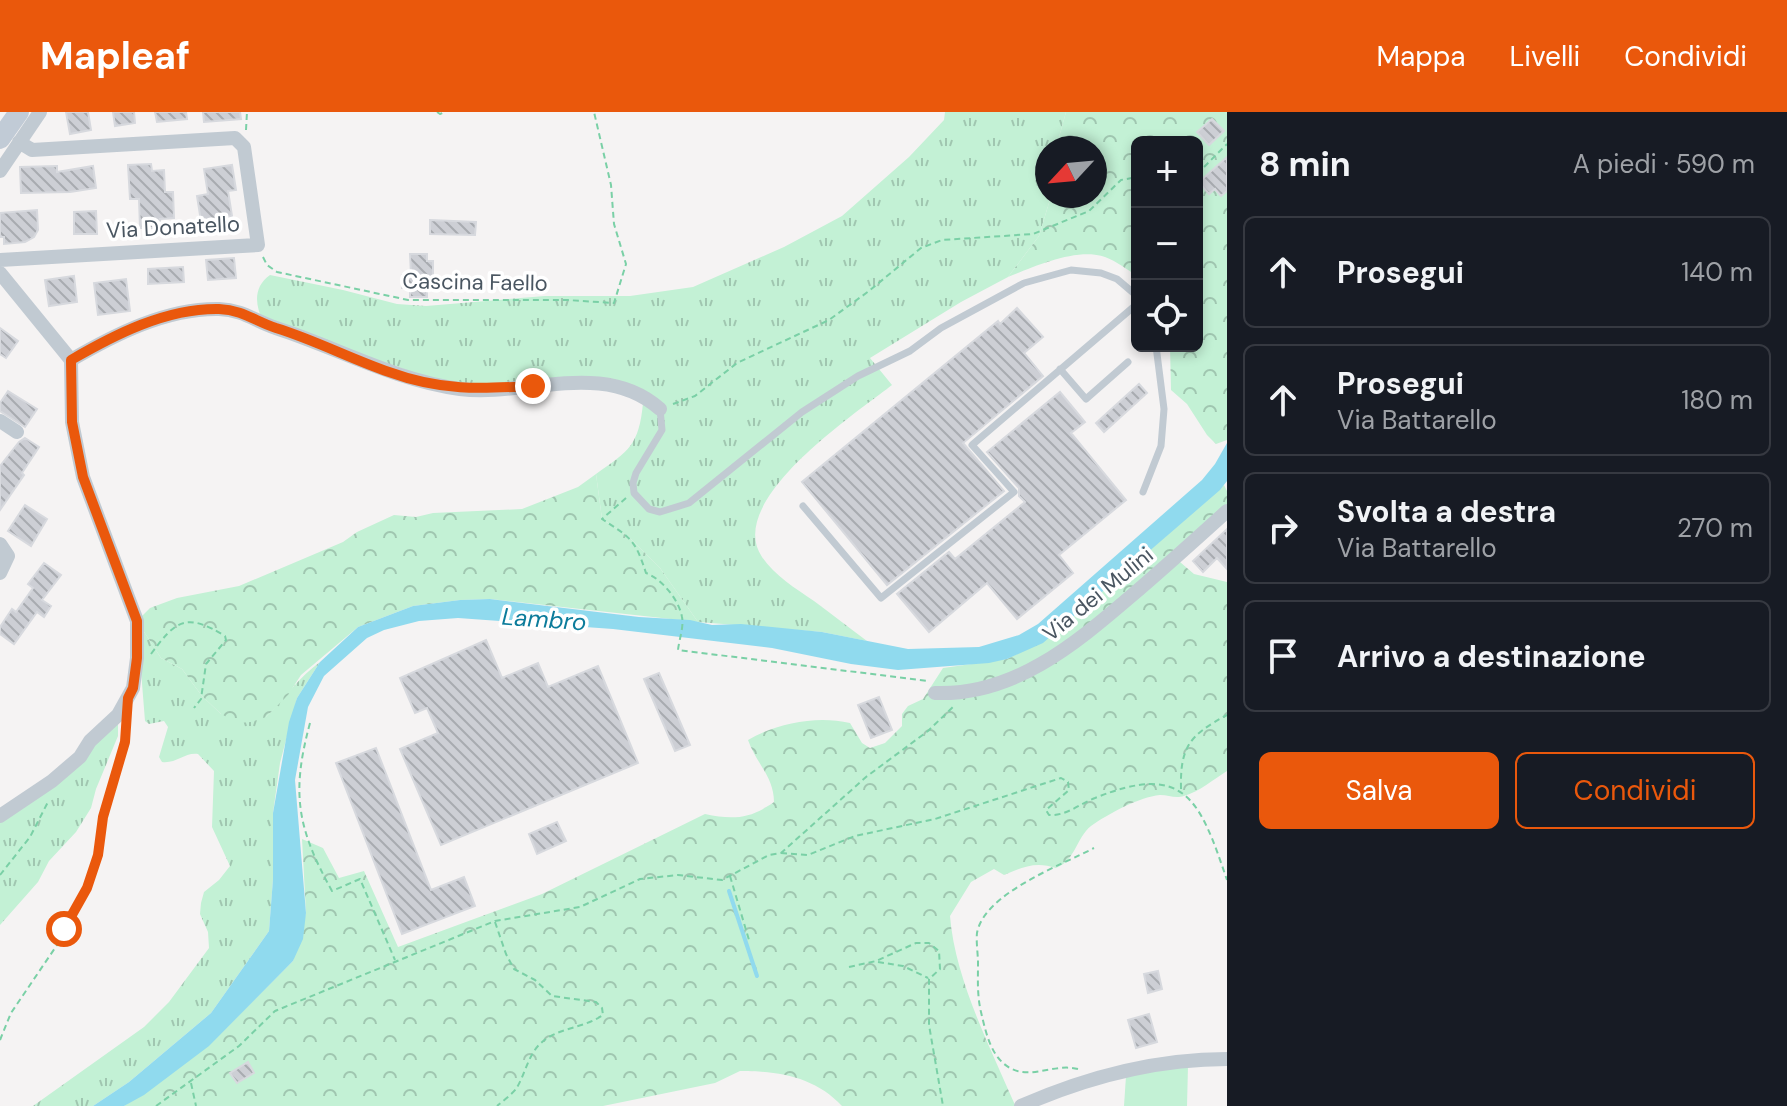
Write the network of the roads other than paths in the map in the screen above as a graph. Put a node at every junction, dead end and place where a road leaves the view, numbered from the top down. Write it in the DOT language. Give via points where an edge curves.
graph roads {
  1 [pos="40,112"];
  2 [pos="15,130"];
  3 [pos="0,171"];
  4 [pos="0,260"];
  5 [pos="0,273"];
  6 [pos="1131,291"];
  7 [pos="1131,309"];
  8 [pos="1157,352"];
  9 [pos="71,360"];
  10 [pos="1128,362"];
  11 [pos="1060,369"];
  12 [pos="662,408"];
  13 [pos="0,421"];
  14 [pos="17,432"];
  15 [pos="1143,492"];
  16 [pos="803,506"];
  17 [pos="1227,511"];
  18 [pos="4,550"];
  19 [pos="0,573"];
  20 [pos="935,693"];
  21 [pos="0,816"];
  22 [pos="1227,1059"];
  23 [pos="1021,1106"];
  1 -- 2 [label="street"];
  2 -- 3 [label="street"];
  2 -- 4 [label="street, Via Donatello" via="32,150 235,138 244,147 258,245"];
  5 -- 9 [label="street"];
  6 -- 12 [label="lane" via="1101,273 1071,270 1024,283 858,376 802,412 689,503 660,512 649,509 634,493 636,473 662,430"];
  7 -- 11 [label="lane"];
  8 -- 15 [label="lane" via="1164,409 1161,446"];
  9 -- 12 [label="street" via="150,322 220,309 247,313 424,383 465,390 572,382 612,385"];
  9 -- 21 [label="street" via="72,422 83,477 137,621 137,663 118,715 50,783"];
  10 -- 11 [label="lane" via="1086,399"];
  11 -- 16 [label="lane" via="972,445 1014,492 881,598"];
  13 -- 14 [label="street"];
  17 -- 20 [label="street, Via dei Mulini" via="1045,664 962,694"];
  18 -- 19 [label="street"];
  22 -- 23 [label="street" via="1133,1068"];
}
